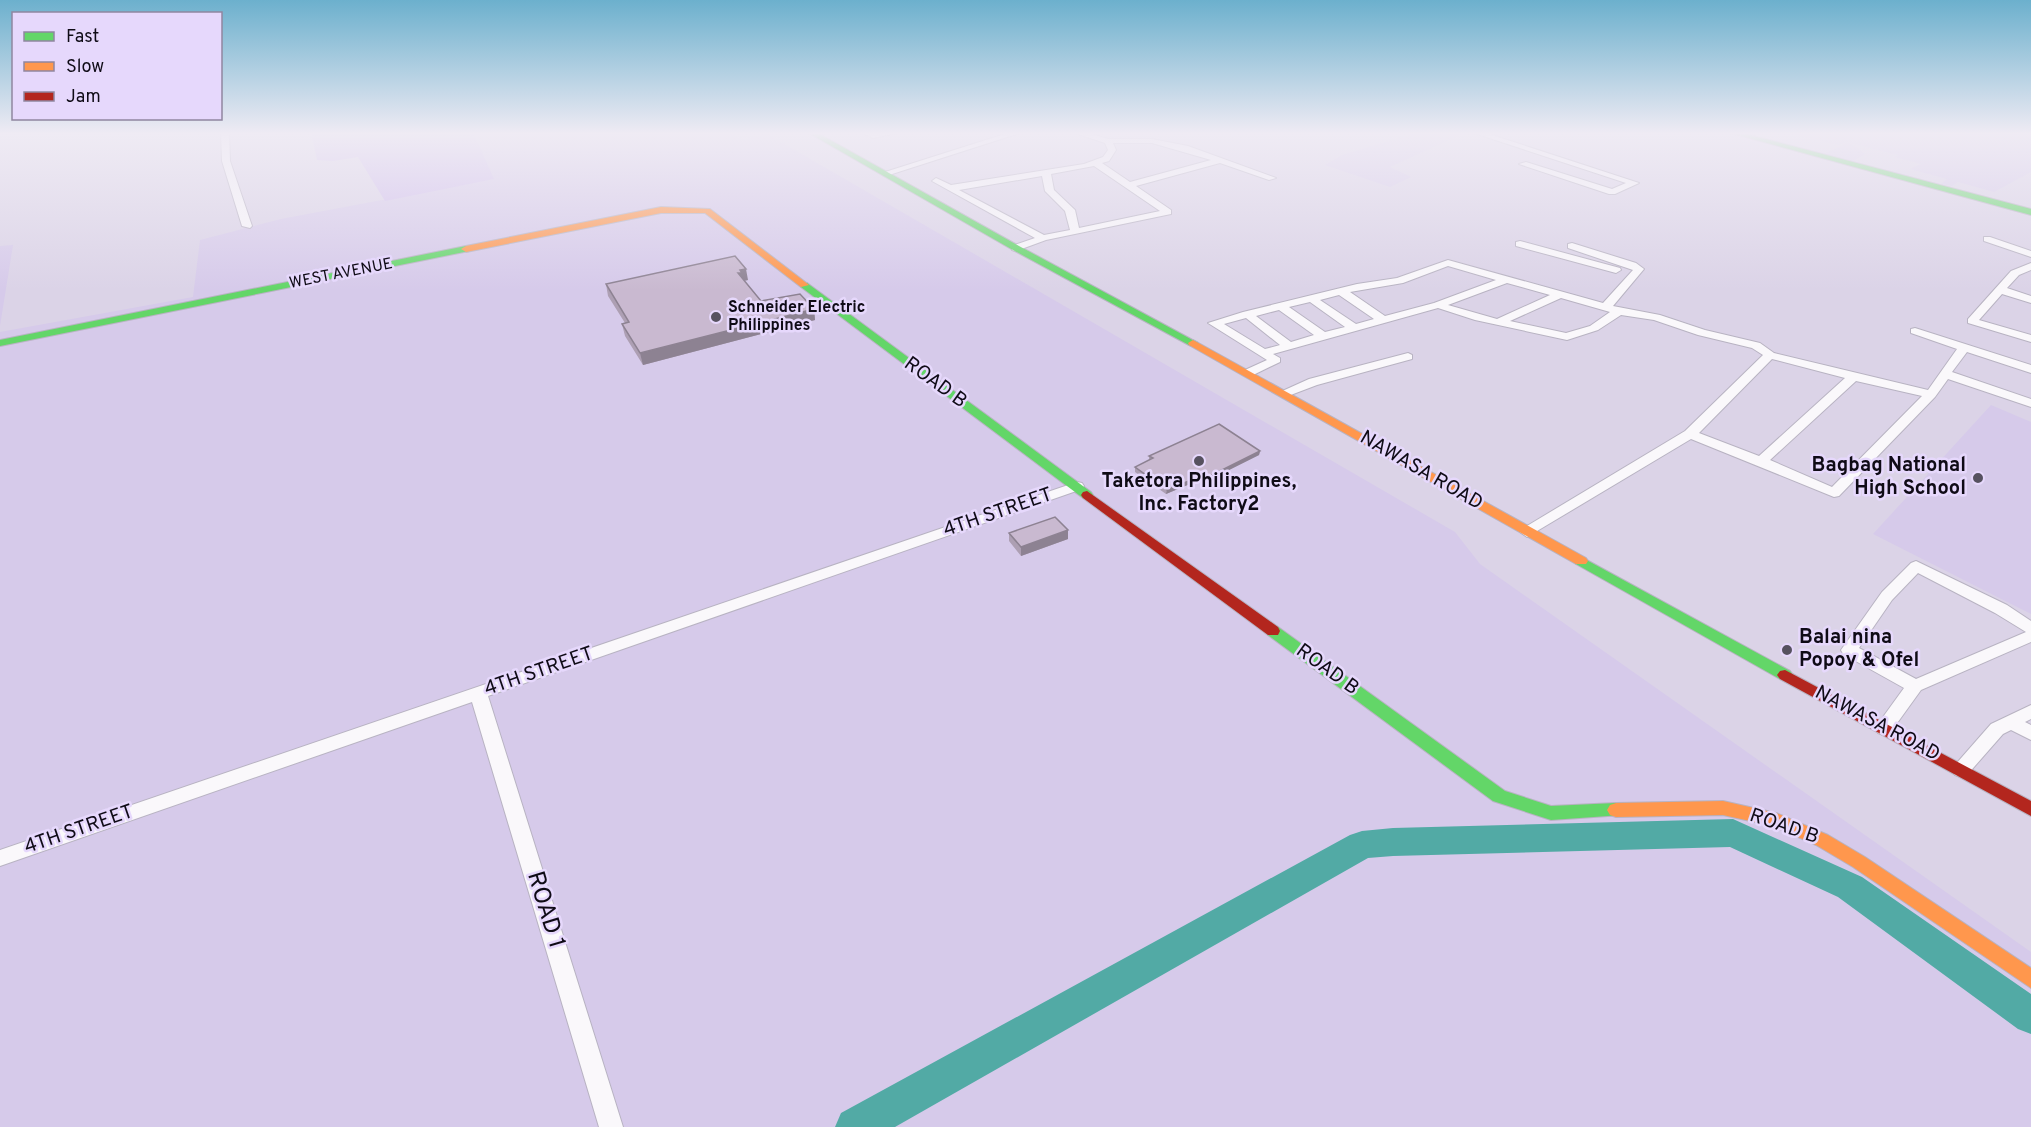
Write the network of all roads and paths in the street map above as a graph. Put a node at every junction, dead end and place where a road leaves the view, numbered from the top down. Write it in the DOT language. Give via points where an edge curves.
graph roads {
  1 [pos="234,185"];
  2 [pos="906,185"];
  3 [pos="944,185"];
  4 [pos="973,185"];
  5 [pos="1049,185"];
  6 [pos="1131,185"];
  7 [pos="1591,185"];
  8 [pos="1631,185"];
  9 [pos="1928,185"];
  10 [pos="952,188"];
  11 [pos="683,208"];
  12 [pos="2031,212"];
  13 [pos="247,226"];
  14 [pos="1075,231"];
  15 [pos="1043,238"];
  16 [pos="1987,239"];
  17 [pos="1520,244"];
  18 [pos="1572,246"];
  19 [pos="1016,248"];
  20 [pos="2031,254"];
  21 [pos="2031,266"];
  22 [pos="2015,273"];
  23 [pos="1633,275"];
  24 [pos="2031,278"];
  25 [pos="1507,279"];
  26 [pos="1999,289"];
  27 [pos="1341,291"];
  28 [pos="1559,295"];
  29 [pos="1312,299"];
  30 [pos="2031,300"];
  31 [pos="1438,305"];
  32 [pos="1280,306"];
  33 [pos="1605,308"];
  34 [pos="1619,311"];
  35 [pos="1246,314"];
  36 [pos="1383,320"];
  37 [pos="1499,322"];
  38 [pos="1354,328"];
  39 [pos="1915,331"];
  40 [pos="1323,336"];
  41 [pos="2031,339"];
  42 [pos="0,343"];
  43 [pos="1288,345"];
  44 [pos="1964,347"];
  45 [pos="1266,352"];
  46 [pos="1770,355"];
  47 [pos="1408,357"];
  48 [pos="2031,369"];
  49 [pos="1249,373"];
  50 [pos="1946,374"];
  51 [pos="1854,377"];
  52 [pos="1284,393"];
  53 [pos="1930,394"];
  54 [pos="2031,403"];
  55 [pos="1690,434"];
  56 [pos="1761,461"];
  57 [pos="1077,486"];
  58 [pos="1527,532"];
  59 [pos="2031,628"];
  60 [pos="2031,636"];
  61 [pos="1915,686"];
  62 [pos="478,693"];
  63 [pos="2031,711"];
  64 [pos="2011,722"];
  65 [pos="1884,728"];
  66 [pos="2031,733"];
  67 [pos="1961,770"];
  68 [pos="2031,809"];
  69 [pos="0,858"];
  70 [pos="2031,979"];
  71 [pos="611,1127"];
  1 -- 13 [label="street"];
  2 -- 19 [label="street, NAWASA ROAD"];
  3 -- 10 [label="street"];
  4 -- 10 [label="street"];
  5 -- 14 [label="street" via="1050,191 1070,210"];
  6 -- 14 [label="street" via="1168,212"];
  7 -- 8 [label="street" via="1615,192"];
  9 -- 12 [label="street"];
  10 -- 15 [label="street"];
  11 -- 42 [label="street, WEST AVENUE"];
  11 -- 57 [label="street, ROAD B" via="706,211"];
  14 -- 15 [label="street"];
  15 -- 19 [label="street"];
  16 -- 20 [label="street"];
  17 -- 23 [label="street"];
  18 -- 23 [label="street" via="1637,267"];
  19 -- 49 [label="street, NAWASA ROAD"];
  21 -- 22 [label="street"];
  22 -- 24 [label="street"];
  22 -- 26 [label="street"];
  23 -- 33 [label="street"];
  25 -- 27 [label="street" via="1448,263 1399,281"];
  25 -- 28 [label="street"];
  25 -- 31 [label="street"];
  26 -- 30 [label="street"];
  26 -- 41 [label="street" via="1972,321"];
  27 -- 29 [label="street"];
  27 -- 36 [label="street"];
  28 -- 33 [label="street"];
  28 -- 37 [label="street"];
  29 -- 32 [label="street"];
  29 -- 38 [label="street"];
  31 -- 36 [label="street"];
  31 -- 37 [label="street"];
  32 -- 35 [label="street"];
  32 -- 40 [label="street"];
  33 -- 34 [label="street"];
  34 -- 37 [label="street" via="1594,328 1567,337"];
  34 -- 46 [label="street" via="1656,317 1702,333 1756,345"];
  35 -- 43 [label="street"];
  35 -- 45 [label="street" via="1214,323"];
  36 -- 38 [label="street"];
  38 -- 40 [label="street"];
  39 -- 44 [label="street"];
  40 -- 43 [label="street"];
  43 -- 45 [label="street"];
  44 -- 48 [label="street"];
  44 -- 50 [label="street"];
  45 -- 49 [label="street" via="1276,360"];
  46 -- 51 [label="street"];
  46 -- 55 [label="street"];
  47 -- 52 [label="street"];
  49 -- 52 [label="street, NAWASA ROAD"];
  50 -- 53 [label="street"];
  50 -- 54 [label="street"];
  51 -- 53 [label="street"];
  51 -- 56 [label="street"];
  52 -- 58 [label="street, NAWASA ROAD"];
  53 -- 56 [label="street" via="1834,494"];
  55 -- 56 [label="street"];
  55 -- 58 [label="street"];
  57 -- 62 [label="street, 4TH STREET"];
  57 -- 70 [label="street, ROAD B" via="1499,796 1551,813 1723,808 1776,820 1859,862"];
  58 -- 65 [label="street, NAWASA ROAD"];
  59 -- 61 [label="street" via="1916,566 1887,596 1849,650"];
  60 -- 61 [label="street"];
  61 -- 65 [label="street"];
  62 -- 69 [label="street, 4TH STREET"];
  62 -- 71 [label="street, ROAD 1"];
  63 -- 64 [label="street"];
  64 -- 66 [label="street"];
  64 -- 67 [label="street" via="1997,729"];
  65 -- 67 [label="street, NAWASA ROAD"];
  67 -- 68 [label="street, NAWASA ROAD"];
}
